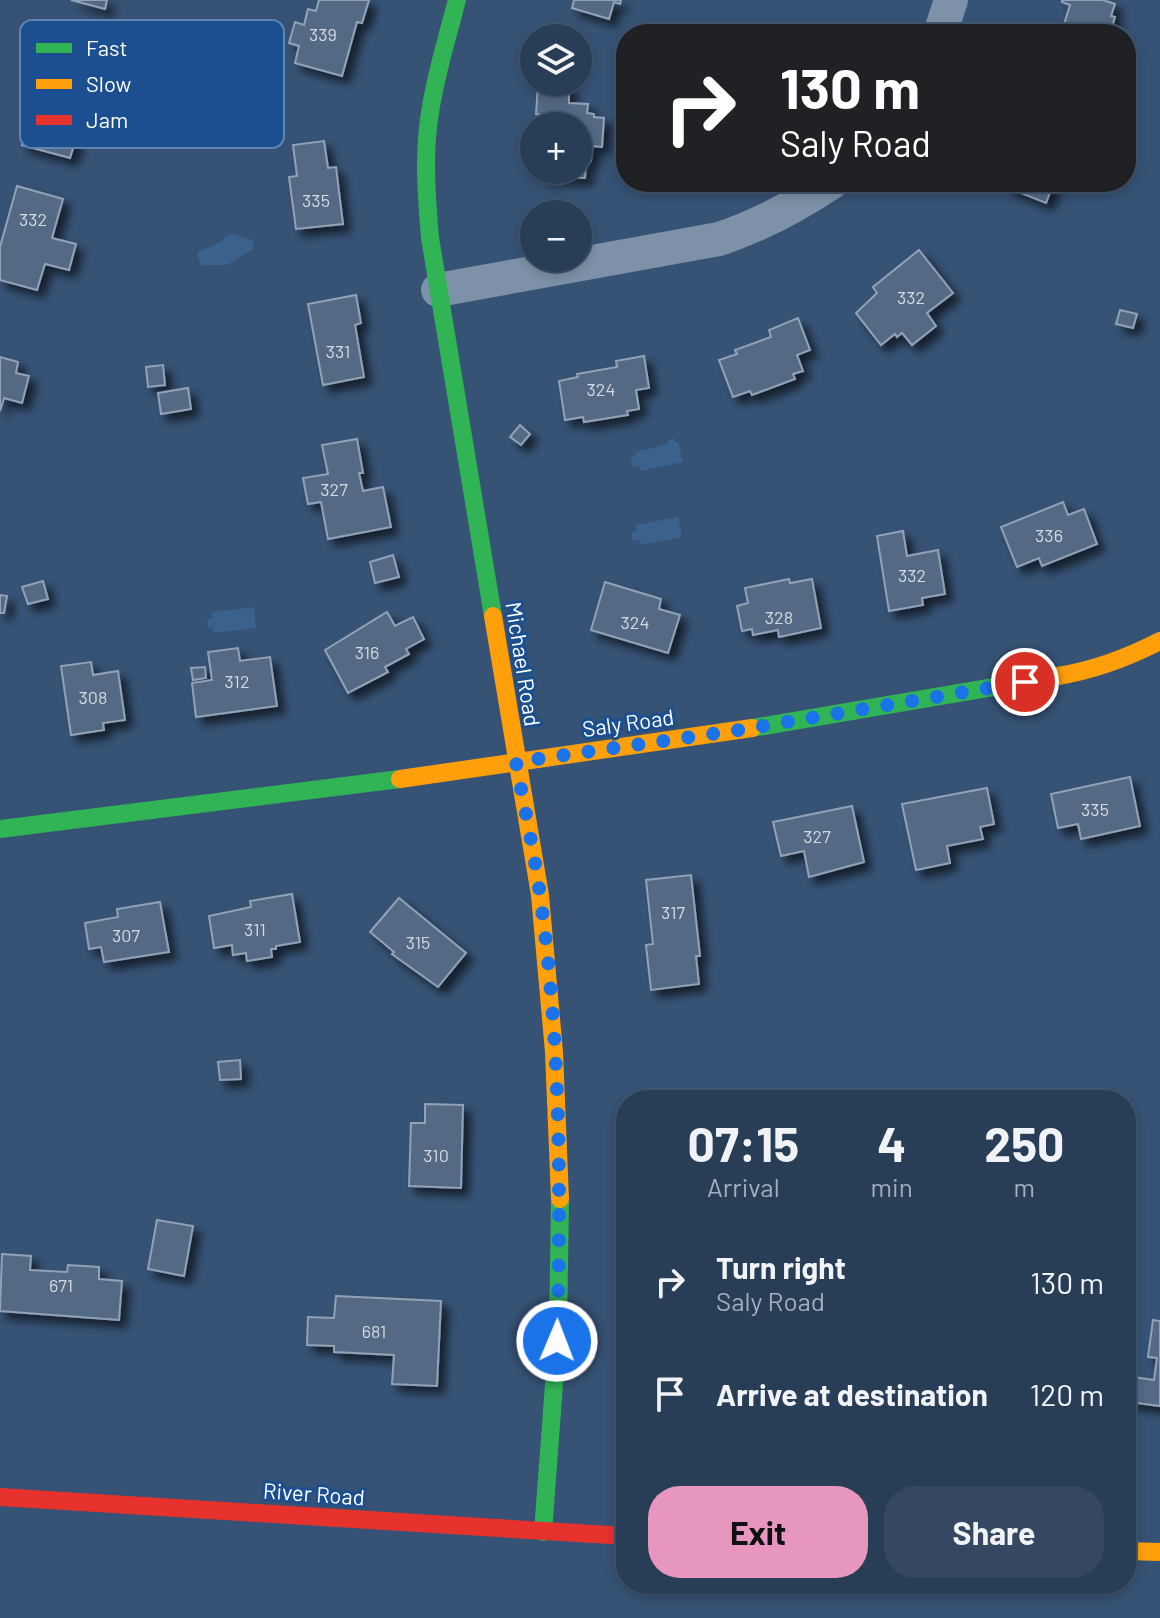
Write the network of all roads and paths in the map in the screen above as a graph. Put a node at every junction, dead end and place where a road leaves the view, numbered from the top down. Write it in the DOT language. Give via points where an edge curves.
graph roads {
  1 [pos="457,0"];
  2 [pos="951,0"];
  3 [pos="943,24"];
  4 [pos="817,192"];
  5 [pos="438,290"];
  6 [pos="1160,641"];
  7 [pos="516,762"];
  8 [pos="0,829"];
  9 [pos="0,1497"];
  10 [pos="543,1532"];
  11 [pos="616,1536"];
  12 [pos="1136,1551"];
  13 [pos="1160,1552"];
  1 -- 5 [label="street, Michael Road" via="428,127 425,182"];
  2 -- 3 [label="street"];
  4 -- 5 [label="street" via="750,229 719,239"];
  5 -- 7 [label="street, Michael Road"];
  6 -- 7 [label="street, Saly Road" via="1083,672"];
  7 -- 8 [label="street, Saly Road"];
  7 -- 10 [label="street, Michael Road" via="540,895 558,1107 556,1373"];
  9 -- 10 [label="street, River Road"];
  10 -- 11 [label="street, River Road"];
  12 -- 13 [label="street"];
}
